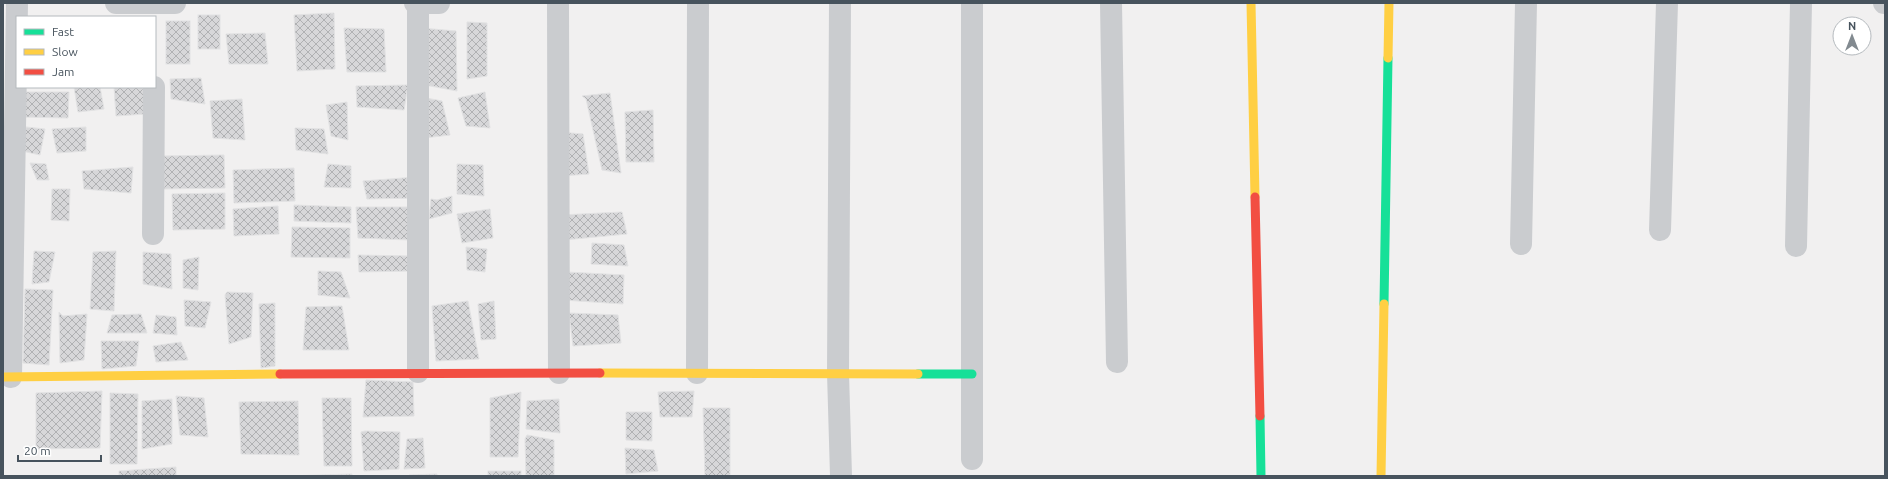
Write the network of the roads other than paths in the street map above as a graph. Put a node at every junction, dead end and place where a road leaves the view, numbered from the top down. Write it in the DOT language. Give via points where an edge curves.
graph roads {
  1 [pos="17,3"];
  2 [pos="116,3"];
  3 [pos="154,3"];
  4 [pos="175,3"];
  5 [pos="417,3"];
  6 [pos="439,3"];
  7 [pos="558,3"];
  8 [pos="698,3"];
  9 [pos="840,3"];
  10 [pos="972,3"];
  11 [pos="1111,3"];
  12 [pos="1251,3"];
  13 [pos="1389,3"];
  14 [pos="1526,3"];
  15 [pos="1667,3"];
  16 [pos="1801,3"];
  17 [pos="17,16"];
  18 [pos="154,16"];
  19 [pos="16,40"];
  20 [pos="154,88"];
  21 [pos="1660,230"];
  22 [pos="153,234"];
  23 [pos="1521,244"];
  24 [pos="1796,246"];
  25 [pos="1117,362"];
  26 [pos="418,372"];
  27 [pos="559,373"];
  28 [pos="697,373"];
  29 [pos="838,374"];
  30 [pos="972,374"];
  31 [pos="7,377"];
  32 [pos="972,459"];
  33 [pos="841,476"];
  34 [pos="1262,476"];
  35 [pos="1381,476"];
  1 -- 17 [label="street"];
  2 -- 3 [label="street"];
  3 -- 4 [label="street"];
  3 -- 18 [label="street"];
  5 -- 6 [label="street"];
  5 -- 26 [label="street"];
  7 -- 27 [label="street"];
  8 -- 28 [label="street"];
  9 -- 29 [label="street"];
  10 -- 30 [label="street"];
  11 -- 25 [label="street"];
  12 -- 34 [label="street"];
  13 -- 35 [label="street"];
  14 -- 23 [label="street"];
  15 -- 21 [label="street"];
  16 -- 24 [label="street"];
  19 -- 31 [label="street"];
  20 -- 22 [label="street"];
  26 -- 27 [label="street"];
  26 -- 31 [label="street"];
  27 -- 28 [label="street"];
  28 -- 29 [label="street"];
  29 -- 30 [label="street"];
  29 -- 33 [label="street"];
  30 -- 32 [label="street"];
}
